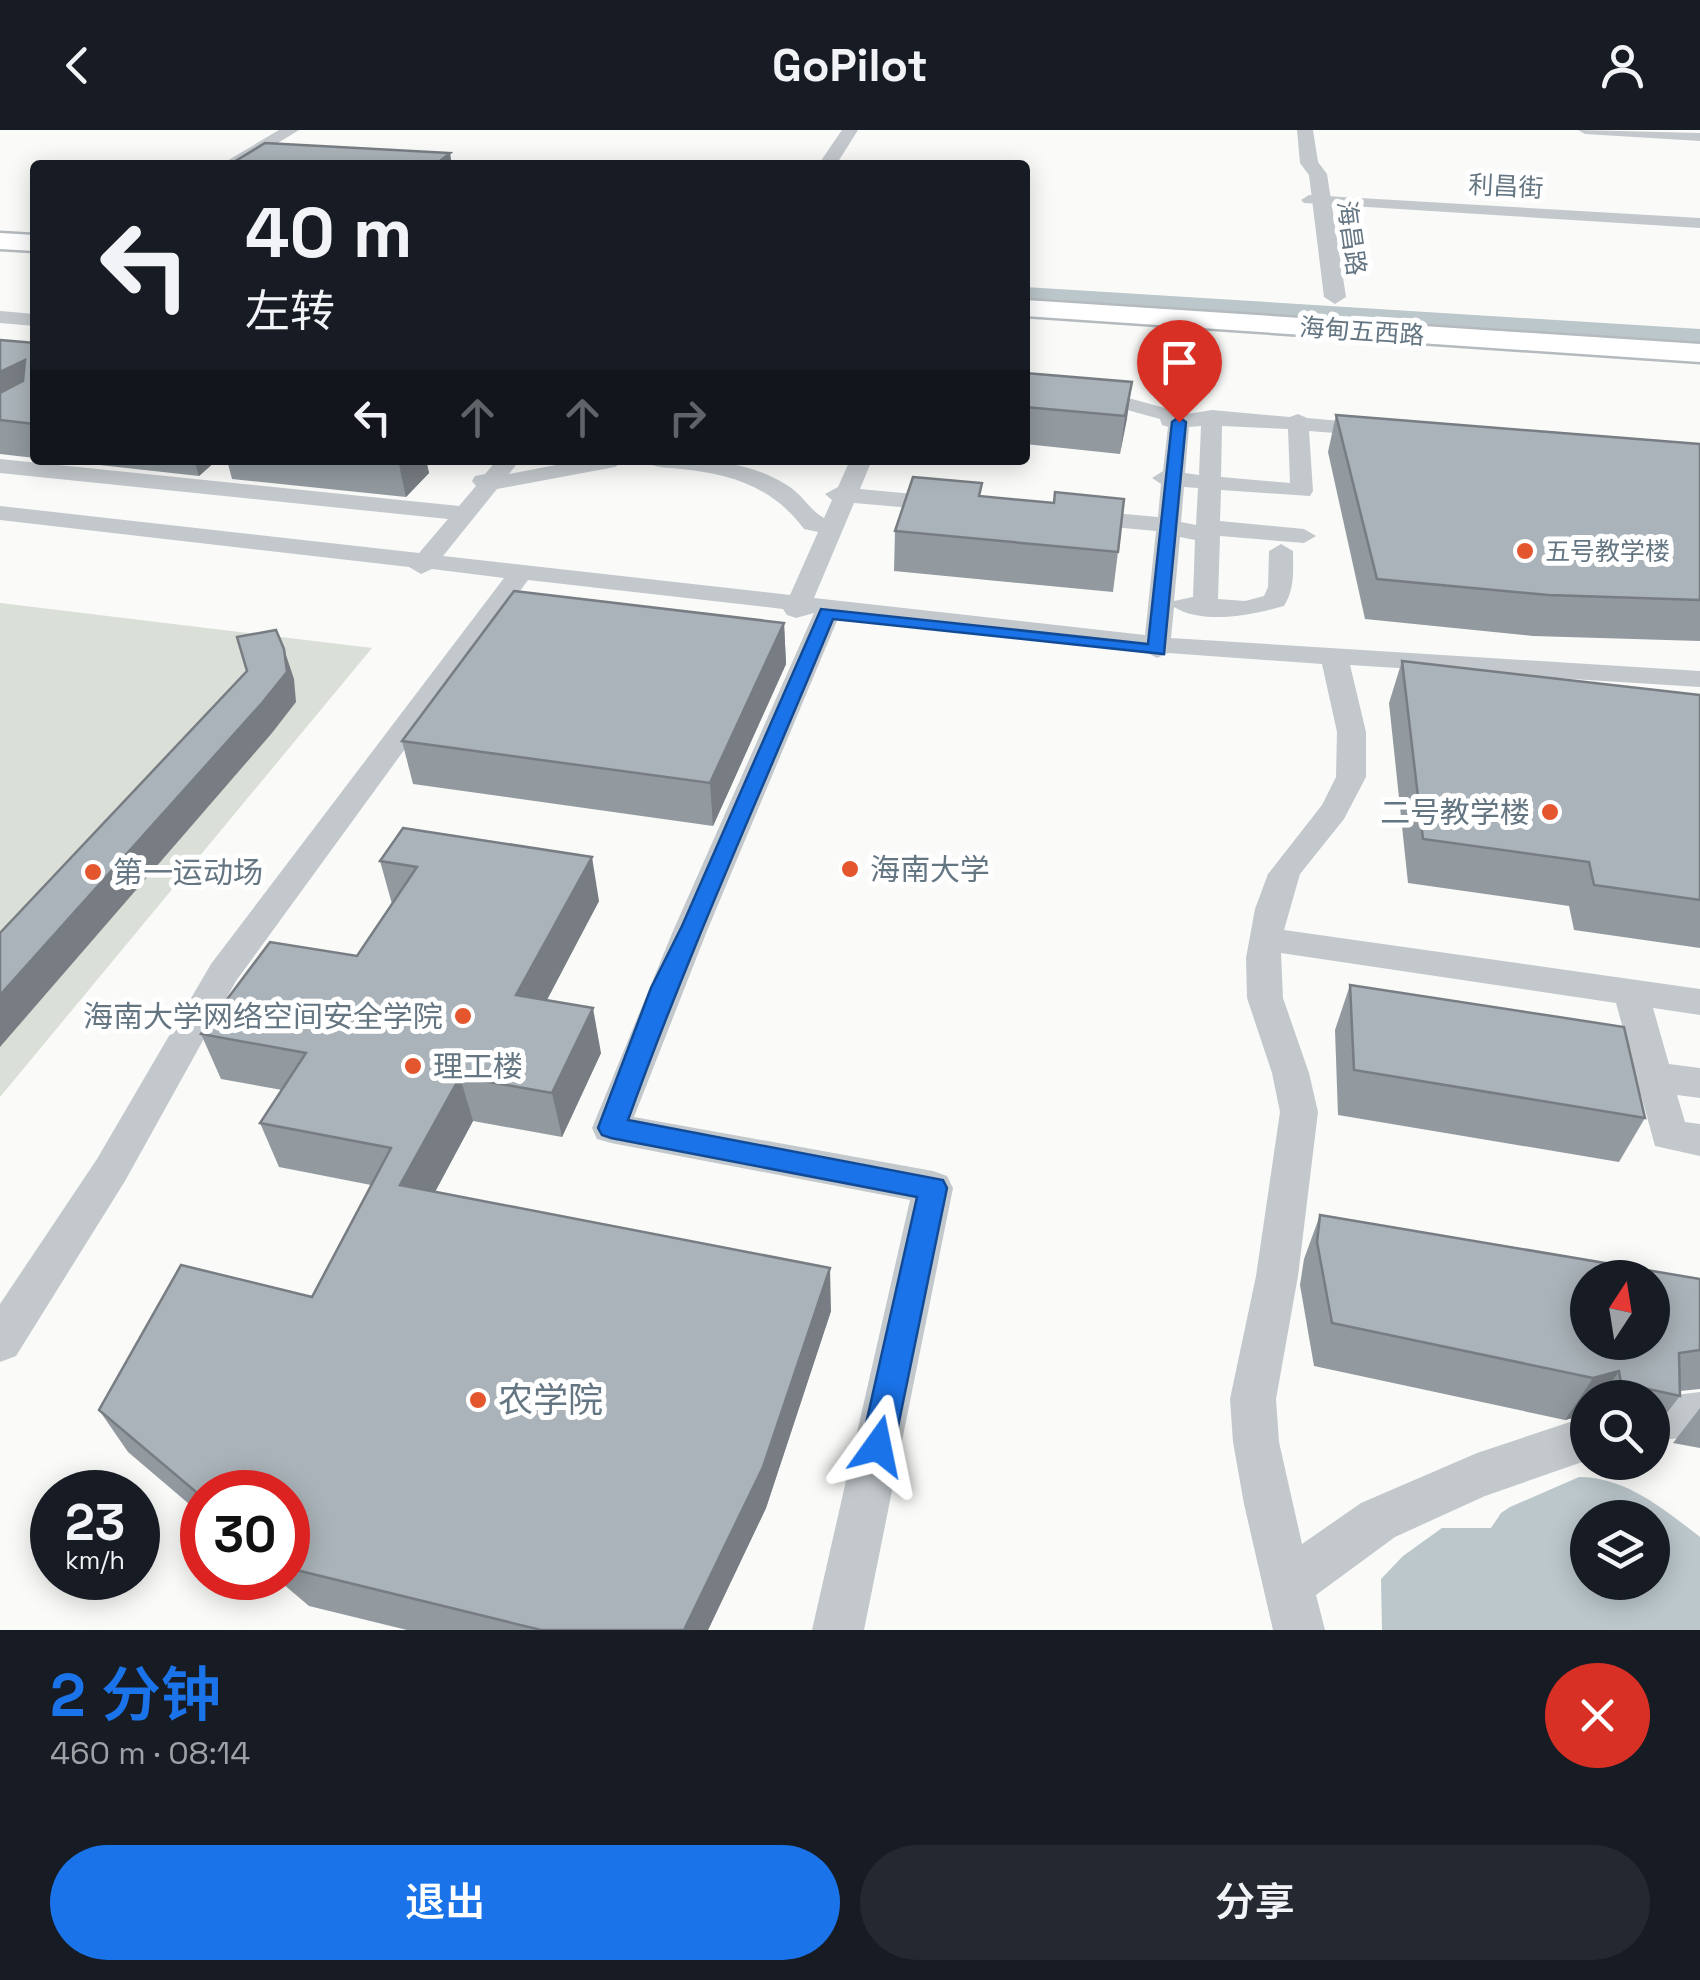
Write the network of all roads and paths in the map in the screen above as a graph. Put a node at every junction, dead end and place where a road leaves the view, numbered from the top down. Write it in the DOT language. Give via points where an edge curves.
graph roads {
  1 [pos="294,130"];
  2 [pos="850,130"];
  3 [pos="1302,130"];
  4 [pos="1585,130"];
  5 [pos="1700,137"];
  6 [pos="242,160"];
  7 [pos="830,160"];
  8 [pos="1316,200"];
  9 [pos="1700,222"];
  10 [pos="0,241"];
  11 [pos="30,243"];
  12 [pos="1327,297"];
  13 [pos="1030,308"];
  14 [pos="4,320"];
  15 [pos="30,321"];
  16 [pos="1700,352"];
  17 [pos="1030,395"];
  18 [pos="1212,418"];
  19 [pos="1174,419"];
  20 [pos="1298,422"];
  21 [pos="1394,430"];
  22 [pos="574,465"];
  23 [pos="721,465"];
  24 [pos="850,465"];
  25 [pos="858,465"];
  26 [pos="0,469"];
  27 [pos="492,475"];
  28 [pos="1168,479"];
  29 [pos="207,483"];
  30 [pos="1210,483"];
  31 [pos="842,492"];
  32 [pos="974,504"];
  33 [pos="1057,512"];
  34 [pos="0,516"];
  35 [pos="459,516"];
  36 [pos="1164,522"];
  37 [pos="827,526"];
  38 [pos="150,533"];
  39 [pos="1208,533"];
  40 [pos="1304,536"];
  41 [pos="1280,550"];
  42 [pos="419,563"];
  43 [pos="514,574"];
  44 [pos="1156,601"];
  45 [pos="1205,606"];
  46 [pos="804,608"];
  47 [pos="1151,646"];
  48 [pos="1335,660"];
  49 [pos="1700,682"];
  50 [pos="1267,938"];
  51 [pos="1631,992"];
  52 [pos="1700,1002"];
  53 [pos="1654,1077"];
  54 [pos="1700,1083"];
  55 [pos="1700,1140"];
  56 [pos="0,1310"];
  57 [pos="0,1342"];
  58 [pos="1700,1414"];
  59 [pos="1670,1417"];
  60 [pos="1570,1444"];
  61 [pos="1289,1584"];
  62 [pos="838,1630"];
  63 [pos="1299,1630"];
  1 -- 6 [label="street"];
  2 -- 7 [label="street"];
  3 -- 8 [label="street, 海昌路" via="1318,174"];
  4 -- 5 [label="street"];
  8 -- 9 [label="street, 利昌街"];
  8 -- 12 [label="street, 海昌路"];
  10 -- 11 [label="main road"];
  13 -- 16 [label="main road, 海甸五西路"];
  14 -- 15 [label="street"];
  17 -- 19 [label="street"];
  18 -- 19 [label="street"];
  18 -- 20 [label="street"];
  18 -- 30 [label="street"];
  19 -- 28 [label="street"];
  20 -- 21 [label="street"];
  20 -- 30 [label="street" via="1302,492"];
  22 -- 27 [label="street"];
  23 -- 37 [label="street" via="785,494 812,524"];
  24 -- 31 [label="street"];
  25 -- 31 [label="street"];
  26 -- 29 [label="street"];
  27 -- 35 [label="street"];
  28 -- 30 [label="street"];
  28 -- 36 [label="street"];
  29 -- 35 [label="street"];
  29 -- 38 [label="street"];
  30 -- 39 [label="street"];
  31 -- 32 [label="street"];
  31 -- 37 [label="street"];
  33 -- 36 [label="street"];
  34 -- 38 [label="street"];
  35 -- 42 [label="street"];
  36 -- 39 [label="street"];
  36 -- 44 [label="street"];
  37 -- 46 [label="street"];
  38 -- 42 [label="street"];
  39 -- 40 [label="street" via="1218,528"];
  39 -- 45 [label="street"];
  41 -- 45 [label="street" via="1276,601 1245,609"];
  42 -- 43 [label="street"];
  43 -- 46 [label="street"];
  43 -- 56 [label="street" via="212,969 98,1164"];
  43 -- 57 [label="street" via="223,973 111,1170"];
  44 -- 45 [label="street"];
  44 -- 47 [label="street"];
  46 -- 47 [label="street"];
  46 -- 62 [label="street" via="694,926 663,988 611,1128 933,1188"];
  47 -- 48 [label="street"];
  48 -- 49 [label="street"];
  48 -- 50 [label="street" via="1352,773 1346,792 1280,882"];
  50 -- 51 [label="street"];
  50 -- 61 [label="street" via="1264,999 1300,1112 1254,1399 1265,1488"];
  51 -- 52 [label="street"];
  51 -- 53 [label="street"];
  53 -- 54 [label="street"];
  53 -- 55 [label="street" via="1669,1136"];
  58 -- 59 [label="street"];
  60 -- 61 [label="street" via="1378,1520"];
  61 -- 63 [label="street"];
}
